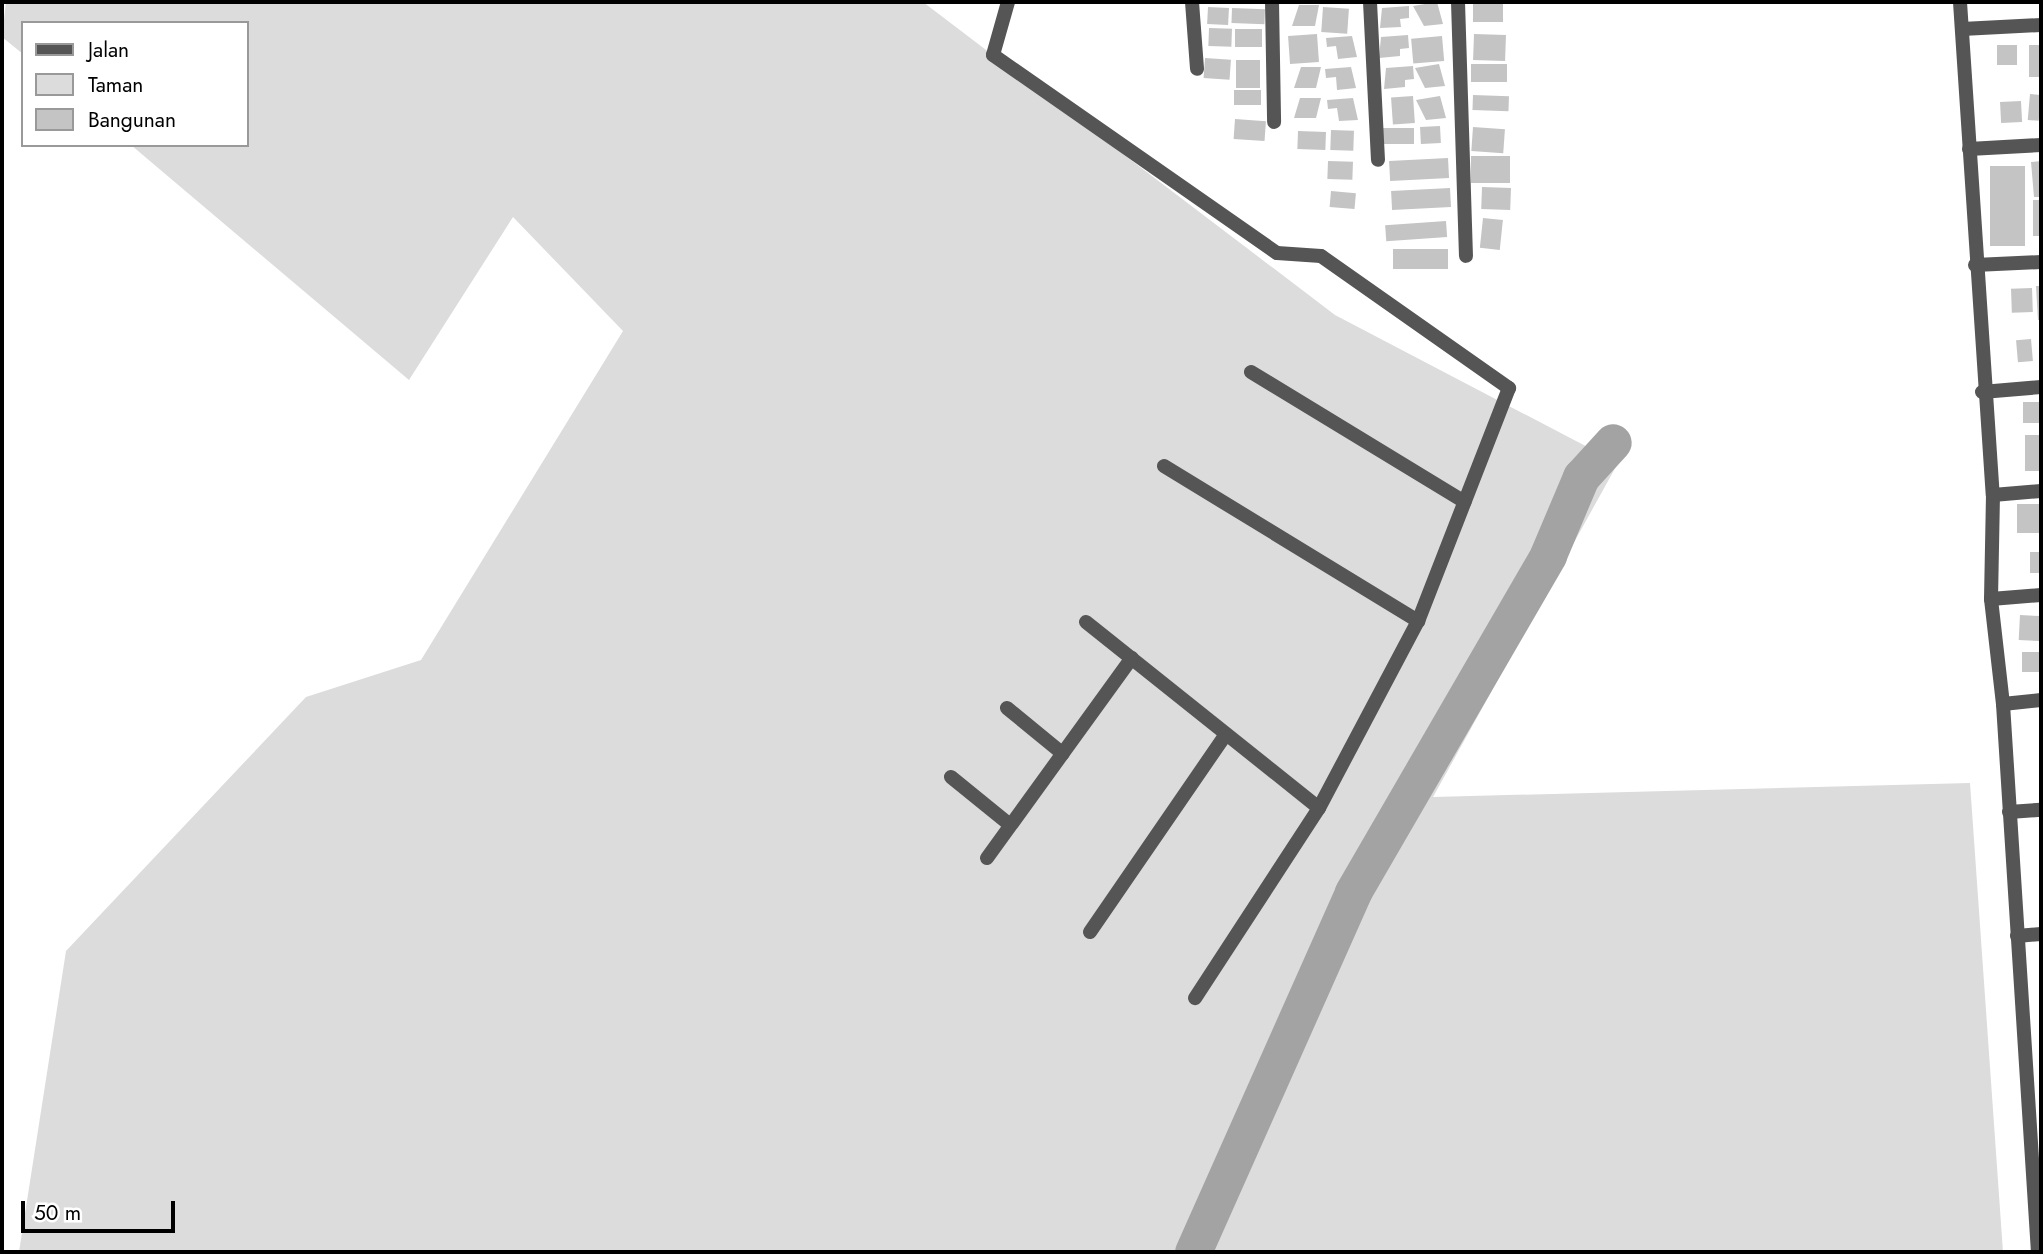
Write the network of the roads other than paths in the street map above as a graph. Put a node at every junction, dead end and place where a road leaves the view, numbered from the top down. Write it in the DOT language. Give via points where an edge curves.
graph roads {
  1 [pos="1008,2"];
  2 [pos="1192,2"];
  3 [pos="1272,2"];
  4 [pos="1370,2"];
  5 [pos="1458,2"];
  6 [pos="1960,2"];
  7 [pos="2041,25"];
  8 [pos="1962,29"];
  9 [pos="1197,69"];
  10 [pos="1274,122"];
  11 [pos="2041,145"];
  12 [pos="1969,149"];
  13 [pos="1378,160"];
  14 [pos="1466,256"];
  15 [pos="2041,262"];
  16 [pos="1975,265"];
  17 [pos="1251,372"];
  18 [pos="2041,387"];
  19 [pos="1982,392"];
  20 [pos="1164,466"];
  21 [pos="2041,491"];
  22 [pos="1993,495"];
  23 [pos="1465,502"];
  24 [pos="2041,596"];
  25 [pos="1991,599"];
  26 [pos="1418,621"];
  27 [pos="1086,622"];
  28 [pos="1132,659"];
  29 [pos="2041,700"];
  30 [pos="2003,704"];
  31 [pos="1007,708"];
  32 [pos="1226,734"];
  33 [pos="1063,754"];
  34 [pos="951,777"];
  35 [pos="1319,808"];
  36 [pos="2041,810"];
  37 [pos="2009,812"];
  38 [pos="1010,825"];
  39 [pos="987,858"];
  40 [pos="1090,932"];
  41 [pos="2041,934"];
  42 [pos="2017,936"];
  43 [pos="1195,998"];
  44 [pos="2038,1252"];
  1 -- 23 [label="street" via="993,55 1277,253 1321,256 1509,388"];
  2 -- 9 [label="street"];
  3 -- 10 [label="street"];
  4 -- 13 [label="street"];
  5 -- 14 [label="street"];
  6 -- 8 [label="street"];
  7 -- 8 [label="street"];
  8 -- 12 [label="street"];
  11 -- 12 [label="street"];
  12 -- 16 [label="street"];
  15 -- 16 [label="street"];
  16 -- 19 [label="street"];
  17 -- 23 [label="street"];
  18 -- 19 [label="street"];
  19 -- 22 [label="street"];
  20 -- 26 [label="street"];
  21 -- 22 [label="street"];
  22 -- 25 [label="street"];
  23 -- 26 [label="street"];
  24 -- 25 [label="street"];
  25 -- 30 [label="street"];
  26 -- 35 [label="street"];
  27 -- 28 [label="street"];
  28 -- 32 [label="street"];
  28 -- 33 [label="street"];
  29 -- 30 [label="street"];
  30 -- 37 [label="street"];
  31 -- 33 [label="street"];
  32 -- 35 [label="street"];
  32 -- 40 [label="street"];
  33 -- 38 [label="street"];
  34 -- 38 [label="street"];
  35 -- 43 [label="street"];
  36 -- 37 [label="street"];
  37 -- 42 [label="street"];
  38 -- 39 [label="street"];
  41 -- 42 [label="street"];
  42 -- 44 [label="street"];
}
